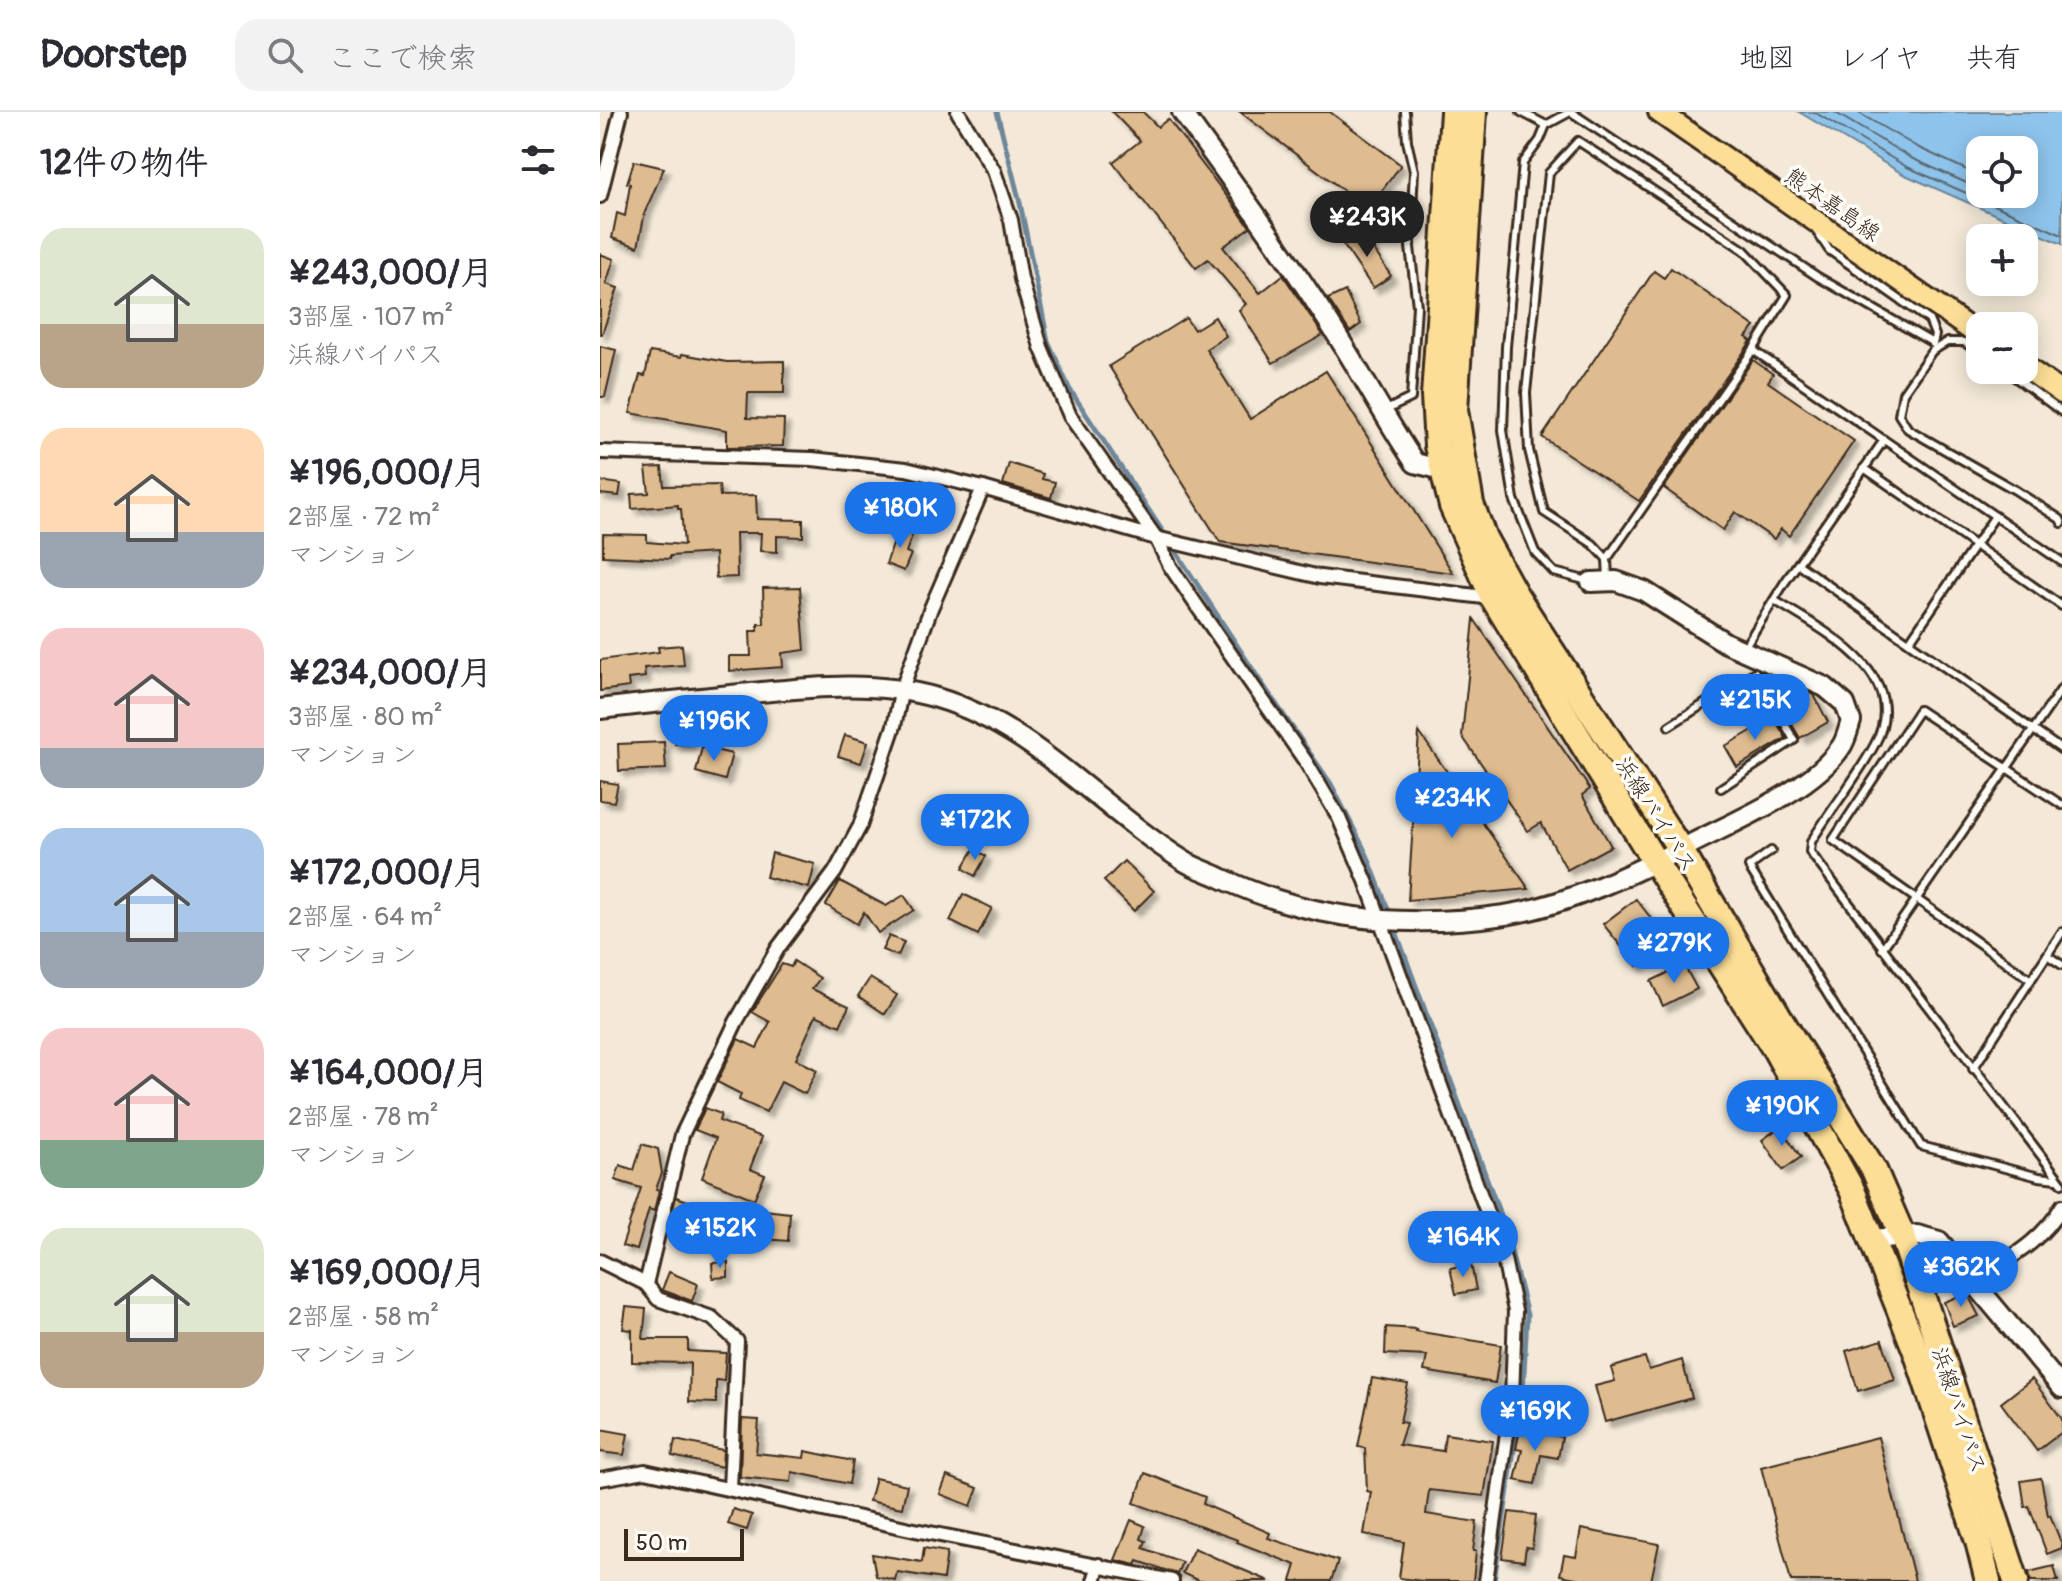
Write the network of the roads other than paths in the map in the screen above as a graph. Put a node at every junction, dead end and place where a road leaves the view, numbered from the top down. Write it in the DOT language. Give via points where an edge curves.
graph roads {
  1 [pos="621,112"];
  2 [pos="958,112"];
  3 [pos="1182,112"];
  4 [pos="1405,112"];
  5 [pos="1453,112"];
  6 [pos="1474,112"];
  7 [pos="1521,112"];
  8 [pos="1570,112"];
  9 [pos="1659,112"];
  10 [pos="1546,125"];
  11 [pos="600,135"];
  12 [pos="615,139"];
  13 [pos="600,196"];
  14 [pos="1804,213"];
  15 [pos="1966,326"];
  16 [pos="1966,343"];
  17 [pos="1933,347"];
  18 [pos="1753,350"];
  19 [pos="2038,376"];
  20 [pos="2024,384"];
  21 [pos="2062,393"];
  22 [pos="1381,412"];
  23 [pos="2062,412"];
  24 [pos="1884,440"];
  25 [pos="600,452"];
  26 [pos="1453,468"];
  27 [pos="1864,468"];
  28 [pos="983,488"];
  29 [pos="1995,516"];
  30 [pos="2062,523"];
  31 [pos="1156,538"];
  32 [pos="1974,546"];
  33 [pos="1607,559"];
  34 [pos="2062,562"];
  35 [pos="1798,564"];
  36 [pos="1600,582"];
  37 [pos="1504,596"];
  38 [pos="1774,600"];
  39 [pos="2062,606"];
  40 [pos="1909,642"];
  41 [pos="1752,660"];
  42 [pos="2062,688"];
  43 [pos="902,689"];
  44 [pos="600,709"];
  45 [pos="1669,726"];
  46 [pos="2033,730"];
  47 [pos="2062,750"];
  48 [pos="2007,768"];
  49 [pos="1721,788"];
  50 [pos="2062,805"];
  51 [pos="1680,849"];
  52 [pos="1771,851"];
  53 [pos="1655,862"];
  54 [pos="1916,900"];
  55 [pos="1379,921"];
  56 [pos="2062,932"];
  57 [pos="1882,949"];
  58 [pos="2047,955"];
  59 [pos="2062,965"];
  60 [pos="2031,980"];
  61 [pos="1973,1069"];
  62 [pos="2059,1181"];
  63 [pos="2062,1206"];
  64 [pos="1903,1237"];
  65 [pos="1874,1239"];
  66 [pos="600,1261"];
  67 [pos="1975,1281"];
  68 [pos="646,1284"];
  69 [pos="2062,1388"];
  70 [pos="600,1479"];
  71 [pos="730,1488"];
  72 [pos="1099,1565"];
  73 [pos="1094,1581"];
  74 [pos="1172,1581"];
  75 [pos="1486,1581"];
  76 [pos="1988,1581"];
  77 [pos="2016,1581"];
  1 -- 12 [label="street"];
  2 -- 31 [label="street" via="994,171 1041,347 1070,416"];
  3 -- 22 [label="street" via="1324,314"];
  4 -- 22 [label="lane" via="1414,171 1410,247 1417,306 1411,398"];
  5 -- 26 [label="highway, 浜線バイパス" via="1434,396 1437,446"];
  6 -- 26 [label="highway, 浜線バイパス"];
  7 -- 10 [label="lane"];
  8 -- 10 [label="lane"];
  8 -- 17 [label="lane"];
  9 -- 14 [label="main road, 熊本嘉島線"];
  10 -- 36 [label="lane" via="1523,163 1503,430 1514,499 1535,552 1554,572"];
  11 -- 12 [label="street"];
  12 -- 13 [label="street"];
  14 -- 15 [label="main road, 熊本嘉島線"];
  14 -- 17 [label="lane" via="1829,250 1929,320"];
  16 -- 17 [label="lane"];
  17 -- 30 [label="lane" via="1903,393 1899,415 1908,429"];
  18 -- 24 [label="lane"];
  18 -- 33 [label="lane"];
  18 -- 33 [label="lane" via="1787,295 1744,250 1578,141 1549,173 1526,393 1529,450 1544,512"];
  19 -- 21 [label="main road"];
  20 -- 23 [label="lane"];
  22 -- 26 [label="street" via="1415,463"];
  24 -- 27 [label="lane"];
  24 -- 29 [label="lane"];
  25 -- 28 [label="street" via="812,459 906,469"];
  26 -- 37 [label="highway, 浜線バイパス" via="1452,506 1468,545"];
  27 -- 32 [label="lane"];
  27 -- 35 [label="lane"];
  28 -- 31 [label="street"];
  28 -- 43 [label="street"];
  29 -- 32 [label="lane"];
  29 -- 34 [label="lane"];
  31 -- 37 [label="street" via="1320,577"];
  31 -- 55 [label="street" via="1313,773 1339,818"];
  32 -- 39 [label="lane"];
  32 -- 40 [label="lane"];
  33 -- 36 [label="lane"];
  35 -- 38 [label="lane"];
  35 -- 40 [label="lane"];
  36 -- 41 [label="street" via="1644,591"];
  37 -- 51 [label="highway, 浜線バイパス"];
  37 -- 53 [label="highway, 浜線バイパス" via="1517,633"];
  38 -- 41 [label="lane"];
  38 -- 57 [label="lane" via="1856,655 1875,677 1885,706 1876,743 1811,842 1810,852"];
  40 -- 46 [label="lane"];
  41 -- 45 [label="lane"];
  41 -- 49 [label="lane" via="1794,740"];
  41 -- 51 [label="street" via="1825,687 1845,704 1851,721 1842,746 1818,772 1774,802"];
  42 -- 46 [label="lane"];
  43 -- 44 [label="street" via="831,687"];
  43 -- 55 [label="street" via="1003,725 1185,862 1250,892 1304,909"];
  43 -- 68 [label="street" via="860,826 835,872 778,948 682,1135"];
  46 -- 47 [label="lane"];
  46 -- 48 [label="lane"];
  48 -- 50 [label="lane"];
  48 -- 54 [label="lane"];
  48 -- 54 [label="lane" via="1919,710 1833,840"];
  51 -- 53 [label="street"];
  51 -- 64 [label="highway, 浜線バイパス" via="1874,1170"];
  52 -- 62 [label="lane" via="1749,867 1921,1146"];
  53 -- 55 [label="street" via="1565,899 1507,915"];
  53 -- 65 [label="highway, 浜線バイパス" via="1776,1051"];
  54 -- 57 [label="lane"];
  54 -- 60 [label="lane"];
  55 -- 75 [label="street" via="1504,1259 1515,1311 1512,1398"];
  56 -- 58 [label="lane"];
  57 -- 61 [label="lane"];
  58 -- 59 [label="lane"];
  58 -- 60 [label="lane"];
  60 -- 61 [label="lane"];
  61 -- 62 [label="lane"];
  63 -- 67 [label="street" via="2030,1245"];
  64 -- 65 [label="street"];
  64 -- 67 [label="street" via="1939,1241"];
  64 -- 77 [label="highway, 浜線バイパス"];
  65 -- 76 [label="highway, 浜線バイパス" via="1917,1354"];
  66 -- 68 [label="street"];
  67 -- 69 [label="street"];
  68 -- 71 [label="street" via="658,1299 712,1318 737,1341"];
  70 -- 71 [label="street" via="645,1471"];
  71 -- 72 [label="street"];
  72 -- 73 [label="street"];
  72 -- 74 [label="street"];
}
